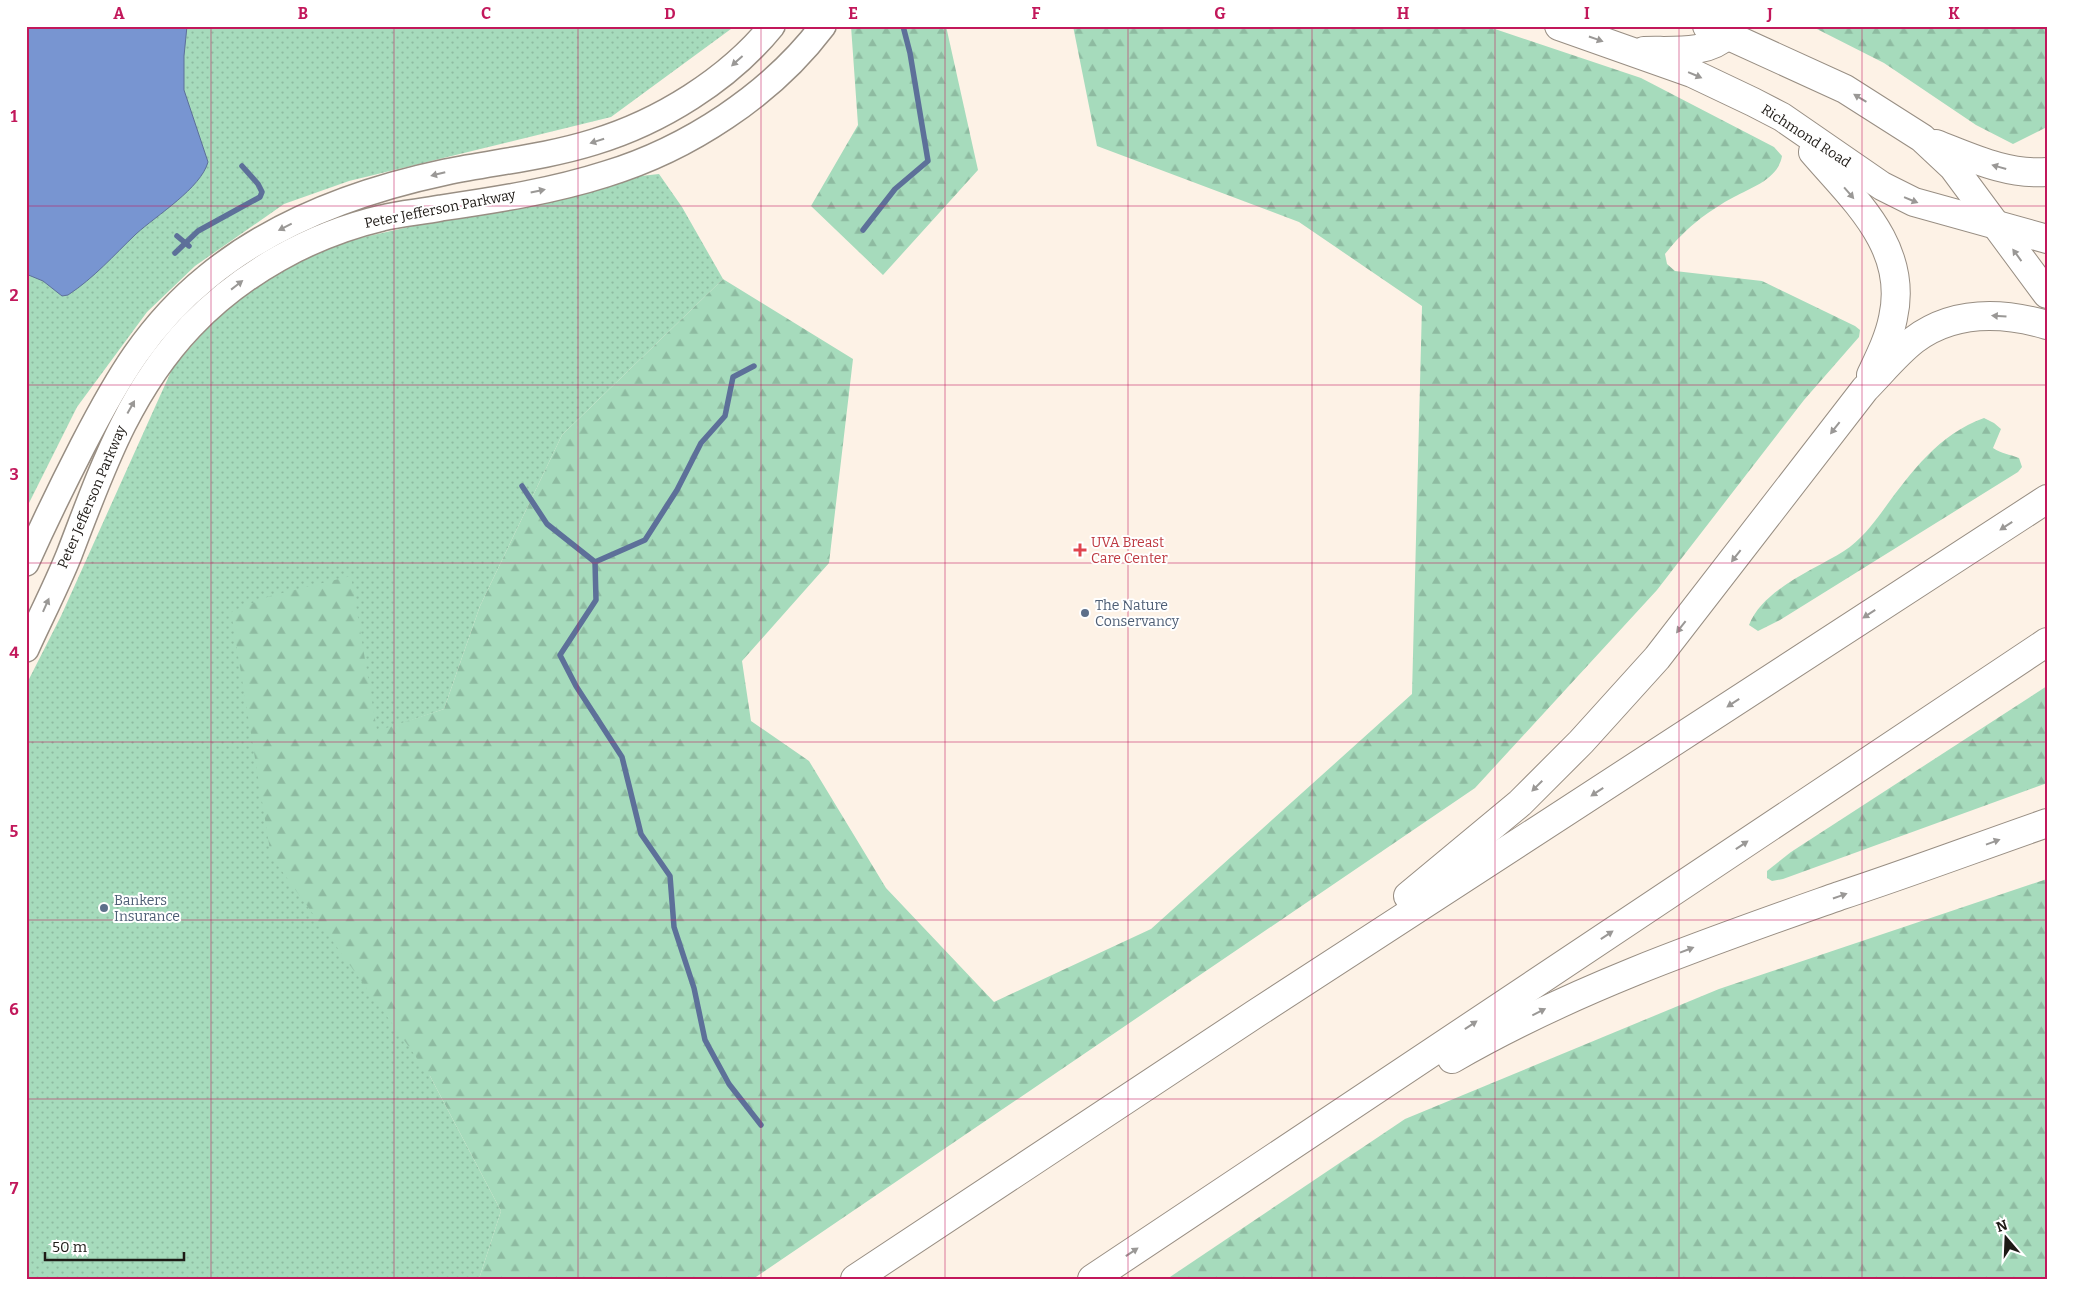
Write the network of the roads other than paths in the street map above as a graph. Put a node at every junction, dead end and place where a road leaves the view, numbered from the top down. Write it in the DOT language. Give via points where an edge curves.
graph roads {
  1 [pos="772,26"];
  2 [pos="823,26"];
  3 [pos="1559,26"];
  4 [pos="1722,29"];
  5 [pos="1633,51"];
  6 [pos="1782,117"];
  7 [pos="1922,138"];
  8 [pos="2047,172"];
  9 [pos="1995,225"];
  10 [pos="2047,239"];
  11 [pos="2047,294"];
  12 [pos="2047,325"];
  13 [pos="1865,389"];
  14 [pos="2047,499"];
  15 [pos="26,563"];
  16 [pos="2047,642"];
  17 [pos="26,649"];
  18 [pos="2047,823"];
  19 [pos="1255,1014"];
  20 [pos="1208,1200"];
  21 [pos="855,1279"];
  22 [pos="1092,1279"];
  1 -- 15 [label="street, Peter Jefferson Parkway, one-way" via="731,66 703,87 657,116 618,134 592,143 445,172 388,187 287,226 249,247 176,306 129,362 112,388 52,505"];
  17 -- 2 [label="street, Peter Jefferson Parkway, one-way" via="68,558 117,433 143,387 190,327 244,280 285,255 345,228 384,217 563,186 605,175 672,148 724,117 764,87"];
  3 -- 5 [label="highway, Richmond Road, one-way"];
  4 -- 5 [label="highway" via="1721,41 1706,48"];
  7 -- 4 [label="highway, one-way" via="1845,89"];
  5 -- 6 [label="highway, Richmond Road, one-way" via="1720,86"];
  6 -- 9 [label="highway, Richmond Road, one-way" via="1894,193 1914,202"];
  6 -- 13 [label="highway, one-way" via="1869,217 1890,258 1896,290 1894,316"];
  8 -- 7 [label="highway, one-way" via="2004,169"];
  7 -- 9 [label="highway" via="1953,167"];
  9 -- 10 [label="highway, Richmond Road"];
  11 -- 9 [label="highway, one-way"];
  12 -- 13 [label="highway, one-way" via="1997,316 1970,317 1945,323 1914,341"];
  13 -- 19 [label="highway, one-way" via="1657,658 1581,742 1520,803 1471,845 1383,916 1301,970"];
  14 -- 19 [label="highway, one-way"];
  20 -- 16 [label="highway, one-way"];
  20 -- 18 [label="highway, one-way" via="1358,1117 1479,1043 1546,1008 1728,935"];
  19 -- 21 [label="highway"];
  22 -- 20 [label="highway, one-way"];
}
